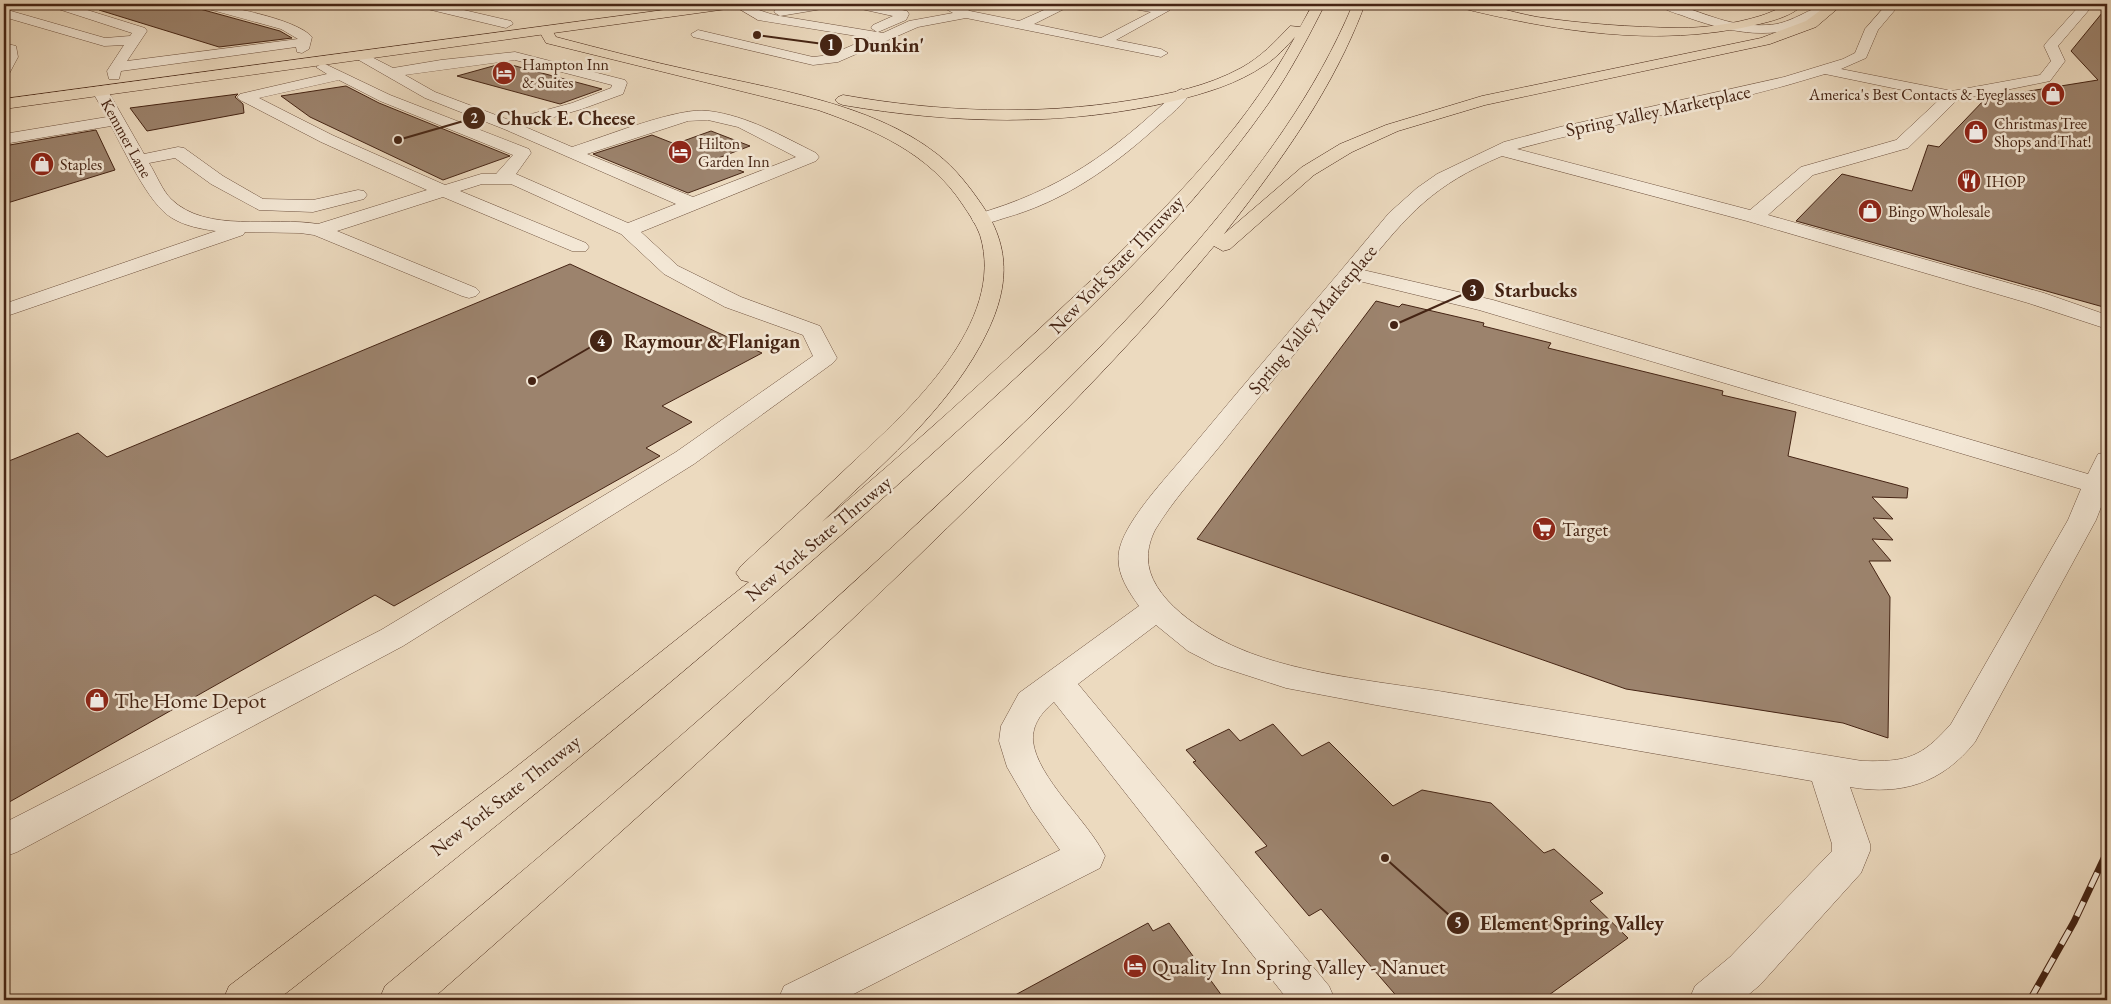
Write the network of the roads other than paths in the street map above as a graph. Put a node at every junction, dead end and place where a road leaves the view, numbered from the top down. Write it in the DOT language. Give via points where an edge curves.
graph roads {
  1 [pos="56,4"];
  2 [pos="205,4"];
  3 [pos="423,4"];
  4 [pos="653,4"];
  5 [pos="736,4"];
  6 [pos="828,4"];
  7 [pos="856,4"];
  8 [pos="1033,4"];
  9 [pos="1072,4"];
  10 [pos="1126,4"];
  11 [pos="1318,4"];
  12 [pos="1359,4"];
  13 [pos="1461,4"];
  14 [pos="1664,4"];
  15 [pos="1797,4"];
  16 [pos="1832,4"];
  17 [pos="1836,4"];
  18 [pos="1894,4"];
  19 [pos="2088,4"];
  20 [pos="944,7"];
  21 [pos="969,9"];
  22 [pos="1058,10"];
  23 [pos="4,13"];
  24 [pos="754,13"];
  25 [pos="28,20"];
  26 [pos="506,24"];
  27 [pos="914,24"];
  28 [pos="4,25"];
  29 [pos="1020,25"];
  30 [pos="747,26"];
  31 [pos="1728,27"];
  32 [pos="546,31"];
  33 [pos="600,37"];
  34 [pos="866,39"];
  35 [pos="134,40"];
  36 [pos="619,42"];
  37 [pos="1103,42"];
  38 [pos="4,47"];
  39 [pos="303,47"];
  40 [pos="830,48"];
  41 [pos="773,50"];
  42 [pos="1161,53"];
  43 [pos="362,56"];
  44 [pos="315,62"];
  45 [pos="1656,65"];
  46 [pos="1825,70"];
  47 [pos="4,71"];
  48 [pos="115,71"];
  49 [pos="389,73"];
  50 [pos="339,76"];
  51 [pos="4,91"];
  52 [pos="100,91"];
  53 [pos="1182,94"];
  54 [pos="1952,96"];
  55 [pos="4,104"];
  56 [pos="116,120"];
  57 [pos="508,126"];
  58 [pos="4,139"];
  59 [pos="1500,150"];
  60 [pos="572,153"];
  61 [pos="139,160"];
  62 [pos="501,179"];
  63 [pos="445,191"];
  64 [pos="358,194"];
  65 [pos="694,204"];
  66 [pos="1754,217"];
  67 [pos="981,220"];
  68 [pos="250,226"];
  69 [pos="319,230"];
  70 [pos="628,230"];
  71 [pos="578,247"];
  72 [pos="1350,273"];
  73 [pos="469,292"];
  74 [pos="4,311"];
  75 [pos="1138,321"];
  76 [pos="2107,322"];
  77 [pos="2102,473"];
  78 [pos="1157,608"];
  79 [pos="1057,682"];
  80 [pos="577,738"];
  81 [pos="1826,769"];
  82 [pos="4,841"];
  83 [pos="244,1000"];
  84 [pos="400,1000"];
  85 [pos="799,1000"];
  86 [pos="1314,1000"];
  87 [pos="1710,1000"];
  1 -- 35 [label="street" via="140,31"];
  2 -- 39 [label="street" via="286,26 305,37"];
  3 -- 26 [label="street"];
  4 -- 26 [label="main road"];
  5 -- 24 [label="street"];
  5 -- 32 [label="main road"];
  6 -- 24 [label="street"];
  7 -- 34 [label="street" via="903,14"];
  8 -- 22 [label="street"];
  9 -- 22 [label="street"];
  10 -- 37 [label="street" via="1164,10"];
  11 -- 53 [label="main road" via="1261,62 1220,83"];
  11 -- 80 [label="main road, New York State Thruway" via="1287,64 1243,124 1184,195 1110,273 918,452 780,572"];
  12 -- 75 [label="main road" via="1331,68 1286,140 1231,213"];
  13 -- 31 [label="main road" via="1589,27 1650,30"];
  14 -- 31 [label="street"];
  15 -- 31 [label="main road" via="1768,19"];
  16 -- 31 [label="street" via="1785,28"];
  17 -- 45 [label="main road" via="1811,24 1777,37"];
  18 -- 46 [label="street, Spring Valley Marketplace" via="1872,29 1861,55"];
  19 -- 54 [label="street" via="2051,46 2058,61 2045,78"];
  20 -- 21 [label="street"];
  20 -- 27 [label="street"];
  21 -- 27 [label="street"];
  21 -- 29 [label="street"];
  22 -- 29 [label="street"];
  23 -- 25 [label="street"];
  24 -- 34 [label="street"];
  24 -- 41 [label="street" via="698,34"];
  25 -- 28 [label="street"];
  25 -- 35 [label="street" via="104,42"];
  26 -- 32 [label="main road"];
  26 -- 39 [label="main road"];
  27 -- 34 [label="street" via="885,37"];
  29 -- 37 [label="street"];
  30 -- 34 [label="street"];
  31 -- 45 [label="street" via="1736,36 1732,43"];
  32 -- 33 [label="main road"];
  32 -- 43 [label="main road"];
  32 -- 67 [label="main road" via="551,40 793,99 864,121 902,139 936,162 963,188"];
  34 -- 41 [label="street" via="833,59 813,61"];
  35 -- 48 [label="street"];
  36 -- 53 [label="main road" via="799,91 919,112 1046,114 1110,108"];
  37 -- 42 [label="street"];
  38 -- 47 [label="street" via="11,49"];
  39 -- 48 [label="street"];
  40 -- 41 [label="street" via="808,54"];
  43 -- 44 [label="main road"];
  43 -- 49 [label="street"];
  44 -- 50 [label="street"];
  44 -- 52 [label="main road"];
  45 -- 75 [label="main road" via="1463,105 1392,128 1346,148 1296,180"];
  46 -- 54 [label="street"];
  46 -- 59 [label="street, Spring Valley Marketplace" via="1560,132"];
  48 -- 51 [label="main road"];
  49 -- 57 [label="street" via="430,95"];
  49 -- 57 [label="street" via="516,56 620,83 618,91"];
  50 -- 62 [label="street" via="385,98 523,153"];
  50 -- 63 [label="street" via="245,97"];
  52 -- 55 [label="main road"];
  52 -- 56 [label="street, Kemmer Lane"];
  53 -- 67 [label="street" via="1152,124 1088,172 1044,198"];
  54 -- 66 [label="street" via="1902,144 1807,171"];
  56 -- 58 [label="street"];
  56 -- 61 [label="street, Kemmer Lane"];
  57 -- 60 [label="street"];
  59 -- 66 [label="street"];
  59 -- 72 [label="street, Spring Valley Marketplace" via="1454,172 1423,192 1396,217"];
  60 -- 65 [label="street"];
  60 -- 65 [label="street" via="686,116 708,114 744,124 810,158"];
  61 -- 64 [label="street" via="178,152 259,204 314,206"];
  61 -- 68 [label="street, Kemmer Lane" via="167,206 192,220 208,224"];
  62 -- 63 [label="street" via="481,179"];
  62 -- 70 [label="street" via="514,179"];
  63 -- 69 [label="street"];
  63 -- 71 [label="street"];
  65 -- 70 [label="street"];
  66 -- 76 [label="street" via="2030,296"];
  67 -- 80 [label="main road" via="990,234 994,254 992,285 975,335 944,383 898,435"];
  68 -- 69 [label="street, Kemmer Lane"];
  68 -- 74 [label="street"];
  69 -- 73 [label="street"];
  70 -- 82 [label="street" via="671,270 733,302 812,331 825,358 685,458 392,638"];
  72 -- 77 [label="street" via="1485,305"];
  72 -- 78 [label="street, Spring Valley Marketplace" via="1183,474 1139,534 1133,557 1134,570"];
  75 -- 84 [label="main road" via="1048,414 851,604 649,786"];
  77 -- 81 [label="street, Spring Valley Marketplace" via="2072,537 1963,733 1949,751 1934,763 1896,776"];
  78 -- 79 [label="street"];
  78 -- 81 [label="street, Spring Valley Marketplace" via="1173,624 1213,649 1267,671 1299,679"];
  79 -- 85 [label="street" via="1031,702 1023,713 1016,742 1027,771 1086,856"];
  79 -- 86 [label="street"];
  80 -- 83 [label="main road, New York State Thruway"];
  81 -- 87 [label="street" via="1851,844 1847,861 1745,971"];
}
